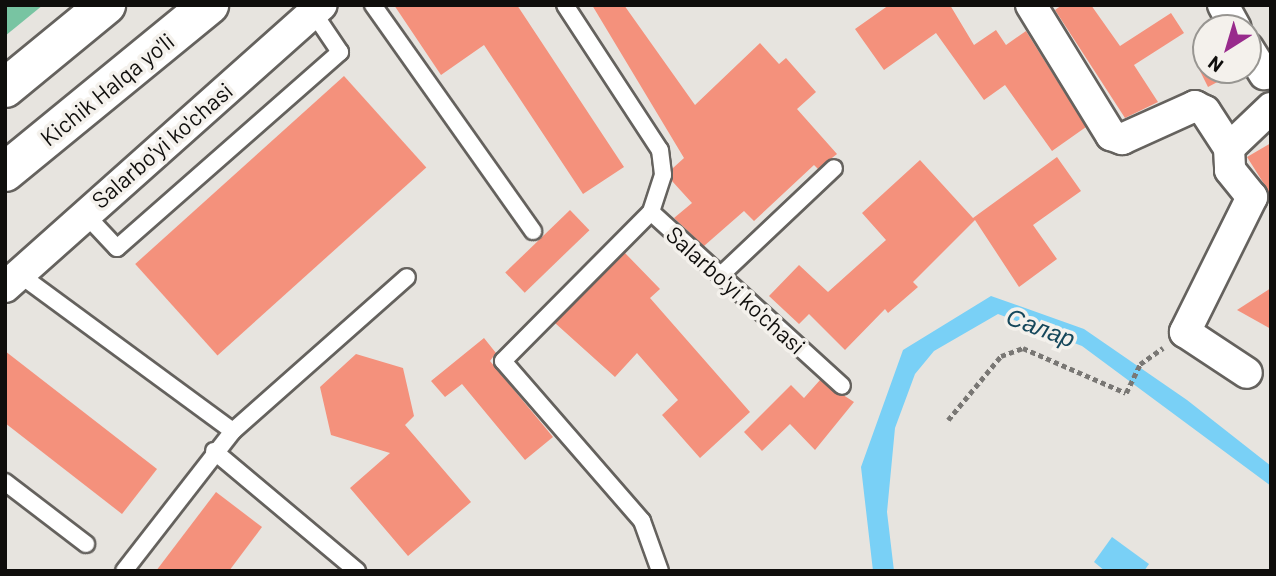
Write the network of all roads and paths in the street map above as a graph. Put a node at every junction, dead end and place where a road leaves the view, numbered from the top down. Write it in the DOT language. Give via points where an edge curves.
graph roads {
  1 [pos="106,5"];
  2 [pos="209,5"];
  3 [pos="373,5"];
  4 [pos="565,5"];
  5 [pos="1031,5"];
  6 [pos="317,9"];
  7 [pos="5,88"];
  8 [pos="1271,108"];
  9 [pos="1229,148"];
  10 [pos="834,168"];
  11 [pos="5,172"];
  12 [pos="651,212"];
  13 [pos="84,213"];
  14 [pos="533,231"];
  15 [pos="722,275"];
  16 [pos="407,277"];
  17 [pos="12,281"];
  18 [pos="1140,364"];
  19 [pos="1247,373"];
  20 [pos="842,386"];
  21 [pos="948,420"];
  22 [pos="233,431"];
  23 [pos="214,451"];
  24 [pos="5,482"];
  25 [pos="86,544"];
  26 [pos="124,571"];
  27 [pos="357,571"];
  28 [pos="660,571"];
  1 -- 7 [label="highway"];
  2 -- 11 [label="highway, Kichik Halqa yo'li"];
  3 -- 14 [label="lane"];
  4 -- 12 [label="lane, Salarbo'yi ko'chasi" via="660,150 663,175"];
  5 -- 9 [label="street" via="1111,135 1122,139 1195,106 1205,111"];
  6 -- 13 [label="street, Salarbo'yi ko'chasi"];
  6 -- 13 [label="lane" via="340,52 117,248"];
  8 -- 9 [label="street"];
  9 -- 19 [label="street" via="1230,170 1252,197 1185,332"];
  10 -- 15 [label="lane"];
  12 -- 15 [label="lane, Salarbo'yi ko'chasi"];
  12 -- 28 [label="lane" via="503,361 642,521"];
  13 -- 17 [label="street, Salarbo'yi ko'chasi"];
  15 -- 20 [label="lane, Salarbo'yi ko'chasi"];
  16 -- 22 [label="lane"];
  17 -- 22 [label="lane"];
  18 -- 21 [label="path" via="1126,393 1023,348 1001,356"];
  22 -- 23 [label="lane"];
  23 -- 26 [label="lane"];
  23 -- 27 [label="lane"];
  24 -- 25 [label="lane"];
}
